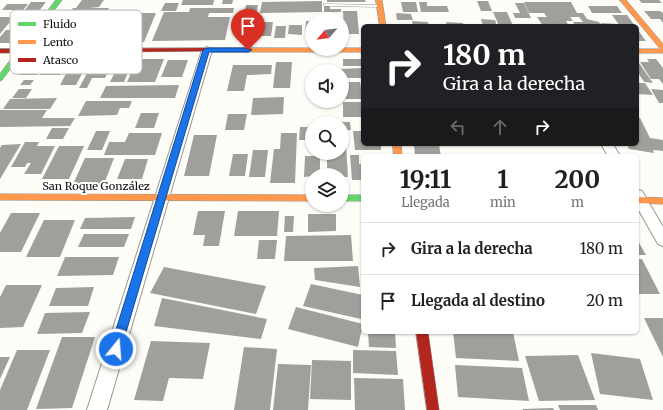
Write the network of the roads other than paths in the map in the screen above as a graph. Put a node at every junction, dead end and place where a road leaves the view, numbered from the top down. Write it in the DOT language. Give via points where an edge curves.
graph roads {
  1 [pos="59,0"];
  2 [pos="623,0"];
  3 [pos="379,3"];
  4 [pos="326,5"];
  5 [pos="51,10"];
  6 [pos="383,24"];
  7 [pos="663,48"];
  8 [pos="142,50"];
  9 [pos="207,50"];
  10 [pos="361,50"];
  11 [pos="639,51"];
  12 [pos="663,51"];
  13 [pos="10,65"];
  14 [pos="0,79"];
  15 [pos="0,197"];
  16 [pos="163,198"];
  17 [pos="305,198"];
  18 [pos="349,198"];
  19 [pos="361,198"];
  20 [pos="639,198"];
  21 [pos="639,200"];
  22 [pos="663,201"];
  23 [pos="663,240"];
  24 [pos="422,334"];
  25 [pos="97,410"];
  26 [pos="433,410"];
  1 -- 5 [label="street"];
  2 -- 7 [label="street"];
  3 -- 4 [label="lane"];
  3 -- 6 [label="street"];
  8 -- 9 [label="street"];
  9 -- 10 [label="street"];
  9 -- 16 [label="street"];
  11 -- 12 [label="street"];
  13 -- 14 [label="street"];
  15 -- 16 [label="street, San Roque González"];
  16 -- 17 [label="street, San Roque González"];
  16 -- 25 [label="street"];
  18 -- 19 [label="street"];
  20 -- 22 [label="street"];
  21 -- 23 [label="street"];
  24 -- 26 [label="street"];
}
